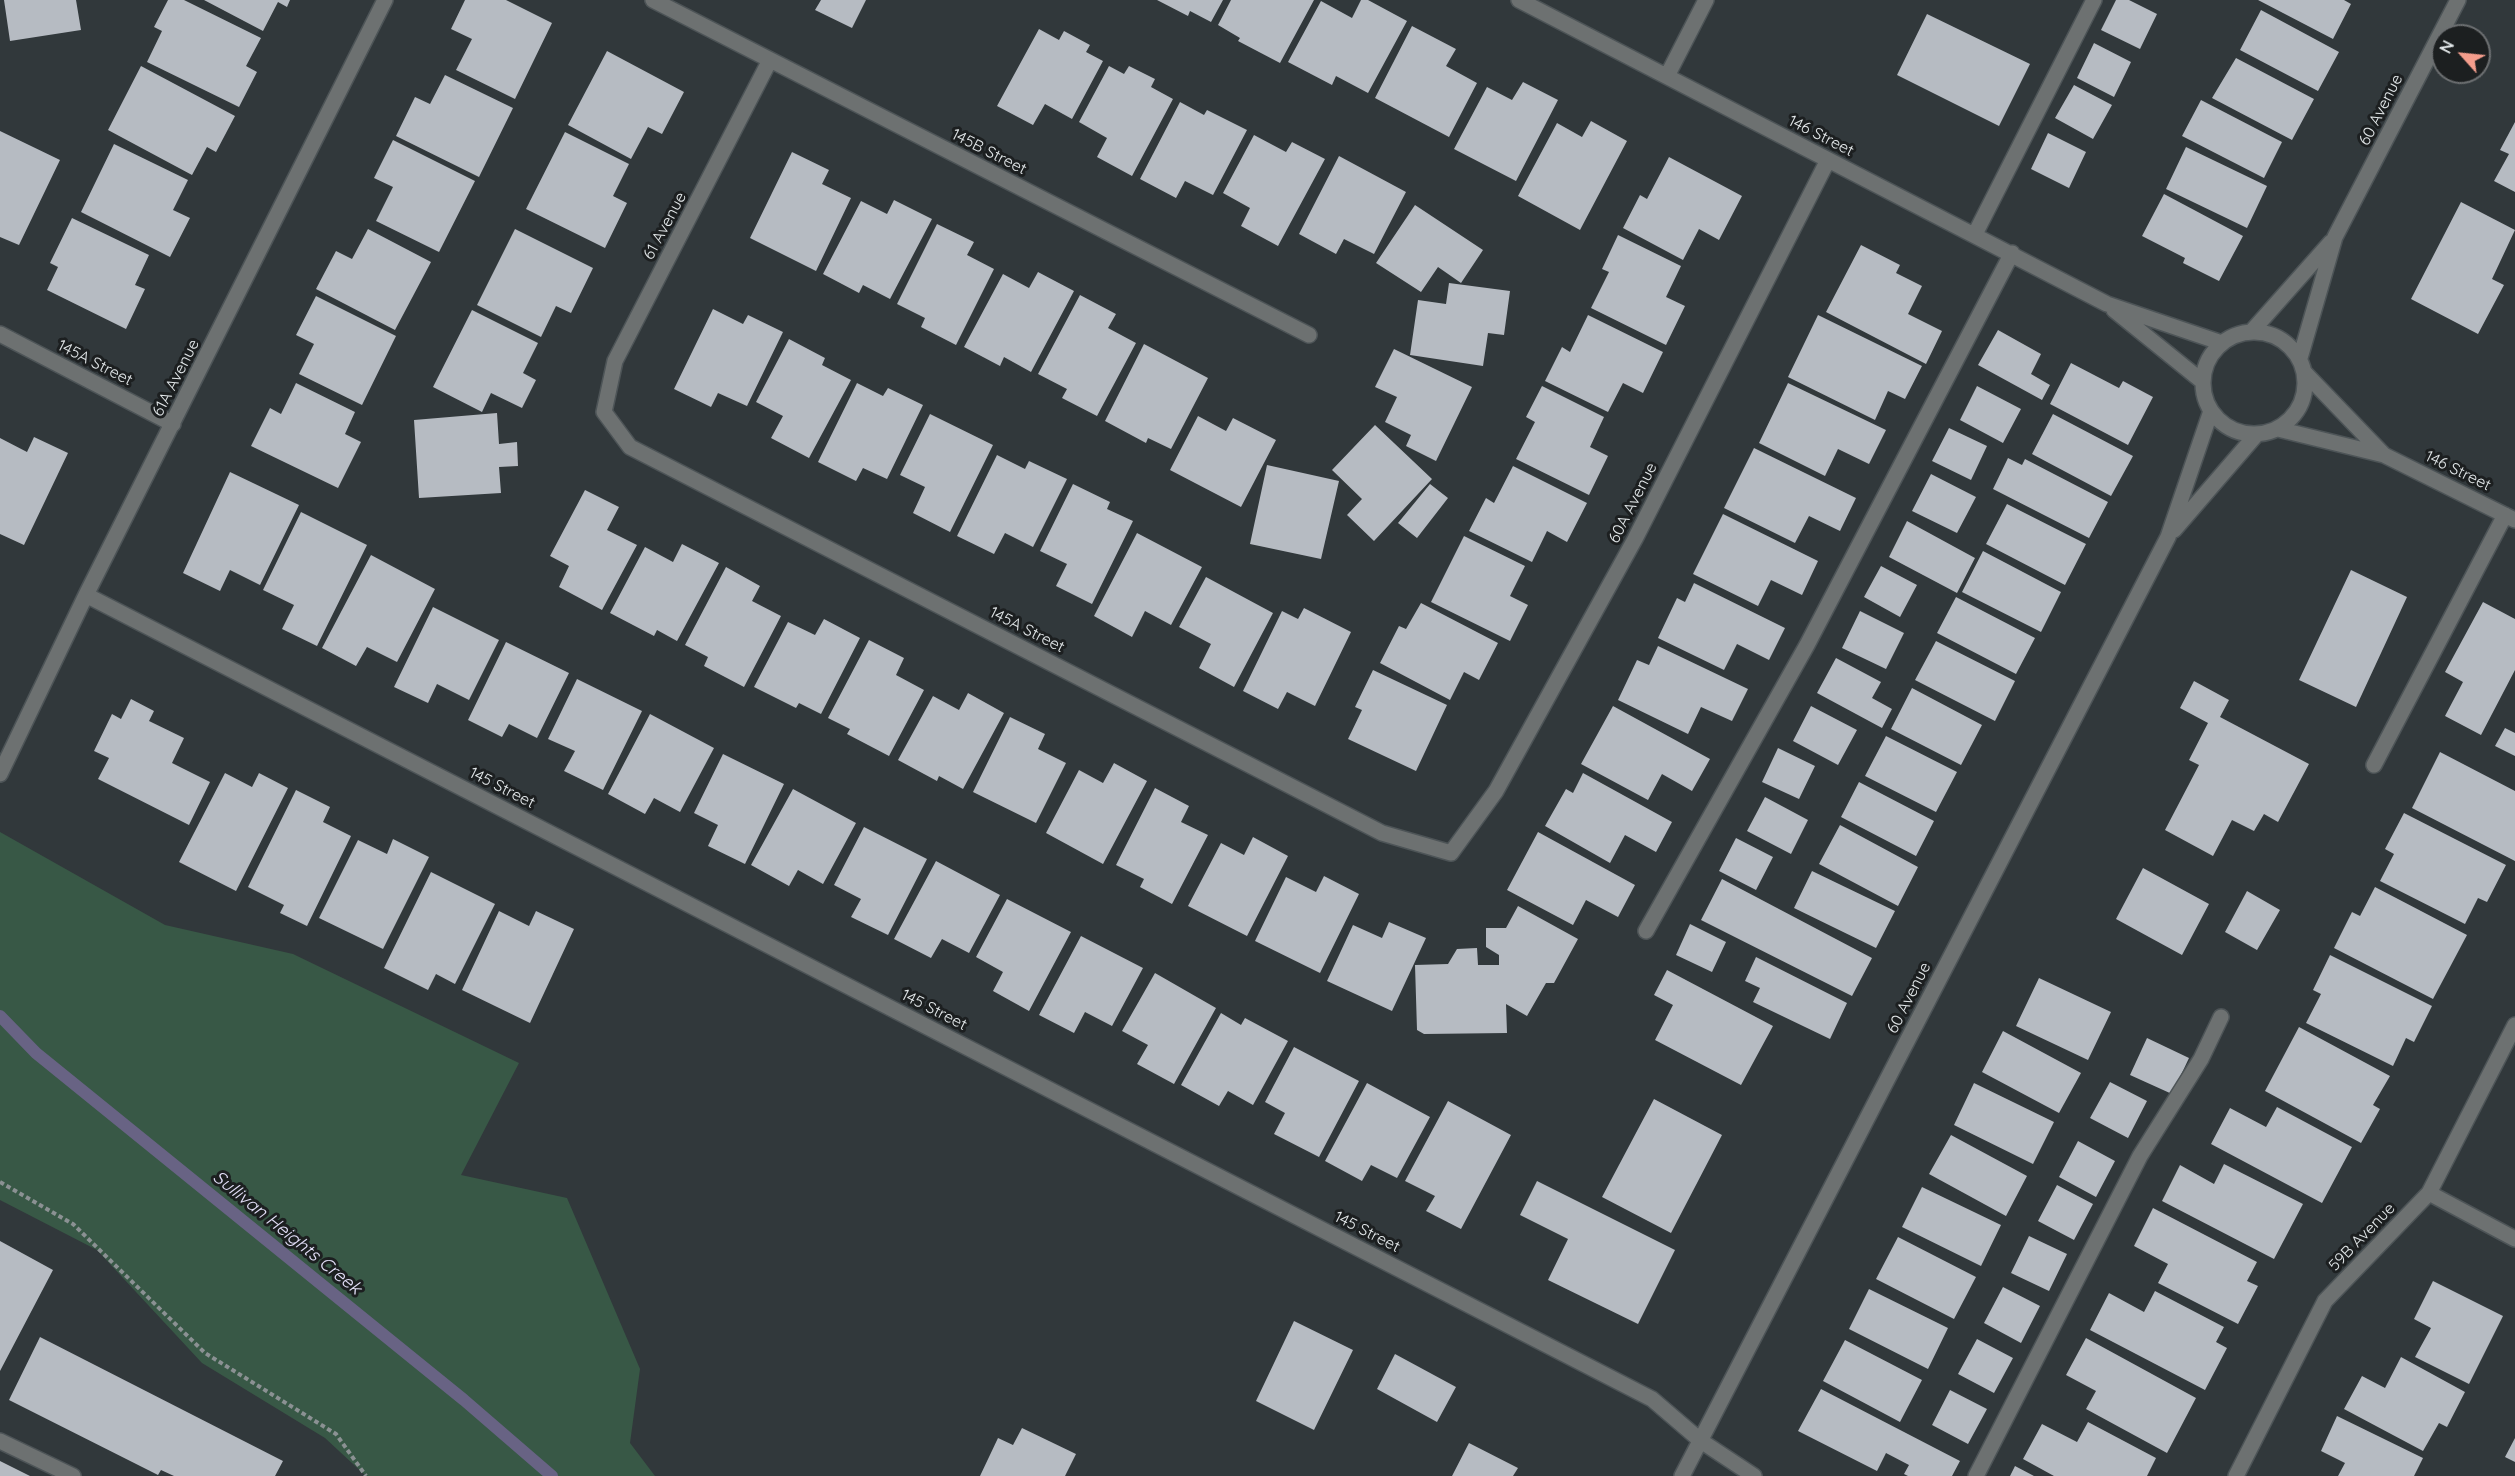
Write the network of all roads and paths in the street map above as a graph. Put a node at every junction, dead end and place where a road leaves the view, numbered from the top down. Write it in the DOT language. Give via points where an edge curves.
graph roads {
  1 [pos="385,0"];
  2 [pos="653,0"];
  3 [pos="1519,0"];
  4 [pos="1706,0"];
  5 [pos="2094,0"];
  6 [pos="2458,0"];
  7 [pos="770,60"];
  8 [pos="1667,76"];
  9 [pos="1828,160"];
  10 [pos="1975,234"];
  11 [pos="2335,237"];
  12 [pos="2012,253"];
  13 [pos="2107,304"];
  14 [pos="2252,331"];
  15 [pos="0,334"];
  16 [pos="1309,335"];
  17 [pos="2222,343"];
  18 [pos="2302,366"];
  19 [pos="2203,382"];
  20 [pos="2211,411"];
  21 [pos="604,412"];
  22 [pos="173,424"];
  23 [pos="2278,429"];
  24 [pos="2256,435"];
  25 [pos="2384,455"];
  26 [pos="2510,517"];
  27 [pos="2168,537"];
  28 [pos="86,595"];
  29 [pos="2374,765"];
  30 [pos="0,774"];
  31 [pos="1450,853"];
  32 [pos="1646,931"];
  33 [pos="2221,1017"];
  34 [pos="2515,1025"];
  35 [pos="0,1182"];
  36 [pos="2430,1193"];
  37 [pos="2515,1239"];
  38 [pos="0,1441"];
  39 [pos="1701,1441"];
  40 [pos="73,1476"];
  41 [pos="366,1476"];
  42 [pos="1682,1476"];
  43 [pos="1754,1476"];
  44 [pos="1976,1476"];
  45 [pos="2236,1476"];
  1 -- 22 [label="street, 61A Avenue"];
  2 -- 7 [label="street, 145B Street"];
  3 -- 8 [label="street, 146 Street"];
  4 -- 8 [label="street"];
  5 -- 10 [label="street"];
  6 -- 11 [label="street, 60 Avenue"];
  7 -- 16 [label="street, 145B Street"];
  7 -- 21 [label="street, 61 Avenue" via="615,361"];
  8 -- 9 [label="street, 146 Street"];
  9 -- 10 [label="street, 146 Street"];
  9 -- 31 [label="street, 60A Avenue" via="1629,550 1496,791"];
  10 -- 12 [label="street, 146 Street"];
  11 -- 14 [label="street, 60 Avenue"];
  11 -- 18 [label="street, 60 Avenue"];
  12 -- 13 [label="street, 146 Street"];
  12 -- 32 [label="street" via="1808,645"];
  13 -- 17 [label="street, 146 Street"];
  13 -- 19 [label="street, 146 Street"];
  14 -- 17 [label="street"];
  14 -- 18 [label="street" via="2280,338"];
  15 -- 22 [label="street, 145A Street"];
  17 -- 19 [label="street" via="2205,367"];
  18 -- 23 [label="street" via="2303,402 2288,423"];
  18 -- 25 [label="street, 146 Street"];
  19 -- 20 [label="street"];
  20 -- 24 [label="street" via="2239,433"];
  20 -- 27 [label="street, 60 Avenue"];
  21 -- 31 [label="street, 145A Street" via="630,447 1382,833"];
  22 -- 28 [label="street, 61A Avenue"];
  23 -- 24 [label="street"];
  23 -- 25 [label="street, 146 Street"];
  24 -- 27 [label="street, 60 Avenue"];
  25 -- 26 [label="street, 146 Street"];
  26 -- 29 [label="street"];
  27 -- 39 [label="street, 60 Avenue"];
  28 -- 30 [label="street, 61A Avenue"];
  28 -- 39 [label="street, 145 Street" via="1652,1399"];
  33 -- 44 [label="street" via="2201,1059 2140,1156"];
  34 -- 36 [label="street, 59B Avenue"];
  35 -- 41 [label="path" via="73,1224 206,1353 336,1434"];
  36 -- 37 [label="street"];
  36 -- 45 [label="street, 59B Avenue" via="2325,1301"];
  38 -- 40 [label="street"];
  39 -- 42 [label="street, 60 Avenue"];
  39 -- 43 [label="street, 145 Street"];
}
